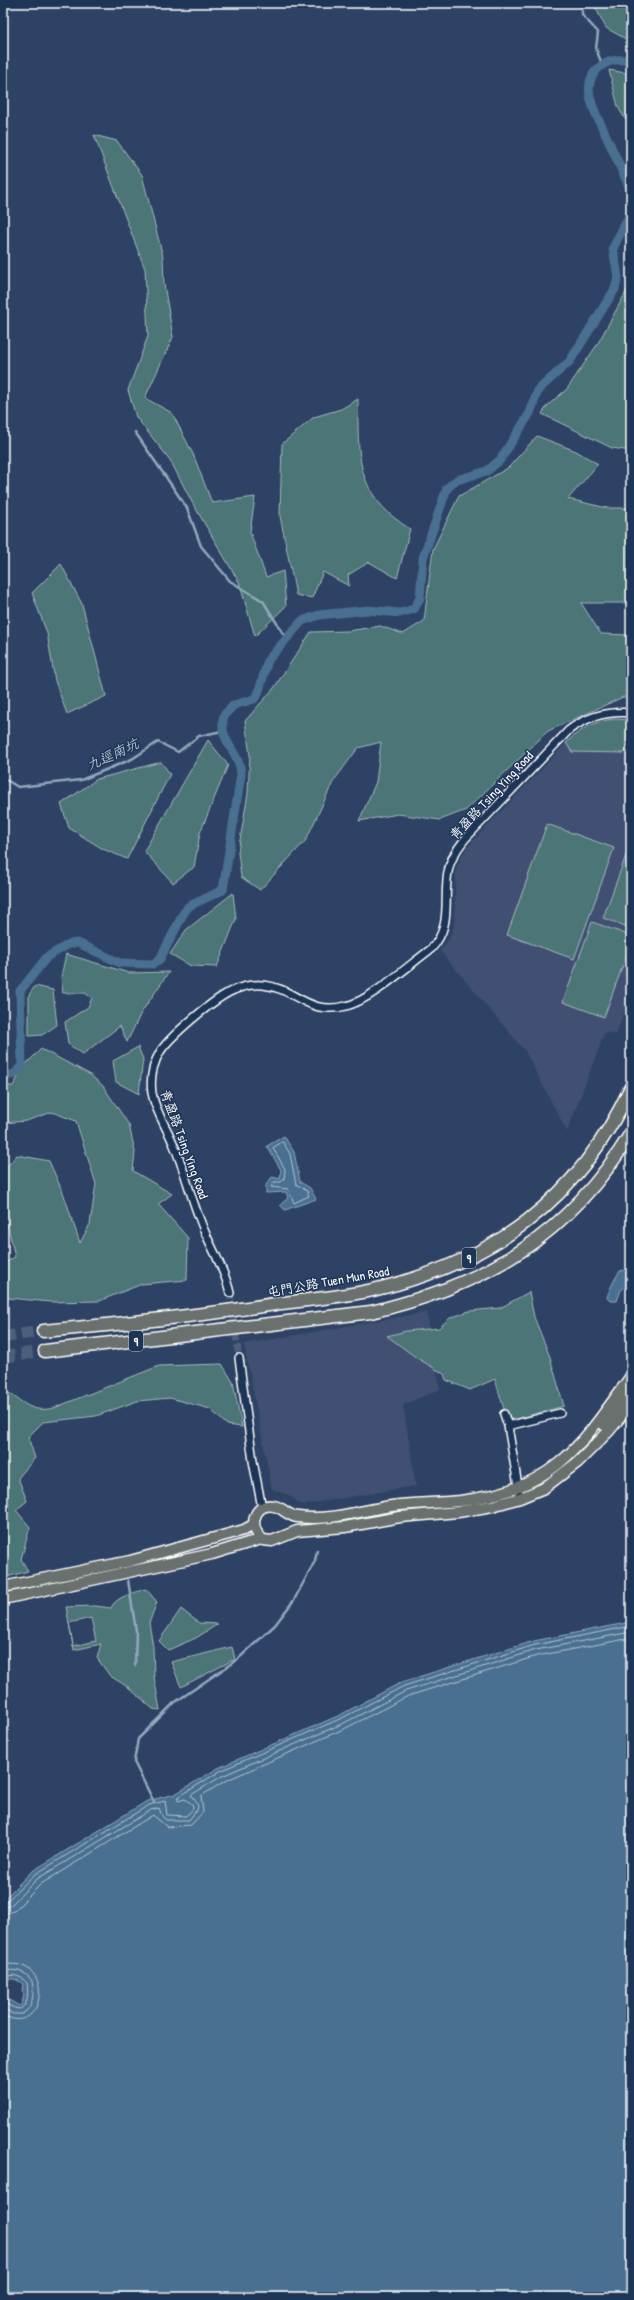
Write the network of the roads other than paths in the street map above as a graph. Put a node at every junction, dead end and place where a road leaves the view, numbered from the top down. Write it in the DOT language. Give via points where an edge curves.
graph roads {
  1 [pos="631,713"];
  2 [pos="631,1087"];
  3 [pos="631,1133"];
  4 [pos="230,1293"];
  5 [pos="43,1331"];
  6 [pos="45,1351"];
  7 [pos="239,1358"];
  8 [pos="631,1376"];
  9 [pos="631,1389"];
  10 [pos="631,1404"];
  11 [pos="560,1413"];
  12 [pos="504,1414"];
  13 [pos="508,1426"];
  14 [pos="579,1444"];
  15 [pos="519,1487"];
  16 [pos="520,1498"];
  17 [pos="262,1508"];
  18 [pos="286,1514"];
  19 [pos="253,1525"];
  20 [pos="283,1535"];
  21 [pos="261,1539"];
  22 [pos="3,1586"];
  23 [pos="3,1599"];
  1 -- 4 [label="street, 青盈路 Tsing Ying Road" via="600,714 569,730 465,839 456,850 449,867 447,914 439,938 431,949 366,997 347,1006 322,1008 304,1003 271,986 255,985 240,988 218,1000 164,1046 152,1074 154,1098"];
  2 -- 5 [label="highway, 屯門公路 Tuen Mun Road / 9" via="599,1145 567,1185 542,1210 512,1232 455,1265 371,1290 221,1312"];
  3 -- 6 [label="highway, 9" via="606,1171 565,1216 509,1260 454,1288 412,1303 372,1312"];
  7 -- 17 [label="street"];
  8 -- 14 [label="main road" via="604,1415"];
  9 -- 14 [label="main road" via="602,1427"];
  10 -- 16 [label="main road" via="578,1462 544,1488"];
  11 -- 13 [label="street"];
  12 -- 13 [label="street"];
  13 -- 15 [label="street"];
  14 -- 15 [label="main road" via="540,1478"];
  15 -- 16 [label="street"];
  15 -- 18 [label="main road" via="460,1501 392,1506 328,1517 304,1518"];
  16 -- 20 [label="main road" via="458,1512 387,1519"];
  17 -- 18 [label="main road" via="273,1506"];
  17 -- 19 [label="main road" via="255,1516"];
  18 -- 20 [label="main road" via="288,1524"];
  19 -- 21 [label="main road"];
  19 -- 22 [label="main road" via="244,1530 168,1552"];
  20 -- 21 [label="main road" via="272,1541"];
  21 -- 23 [label="main road" via="191,1559"];
}
